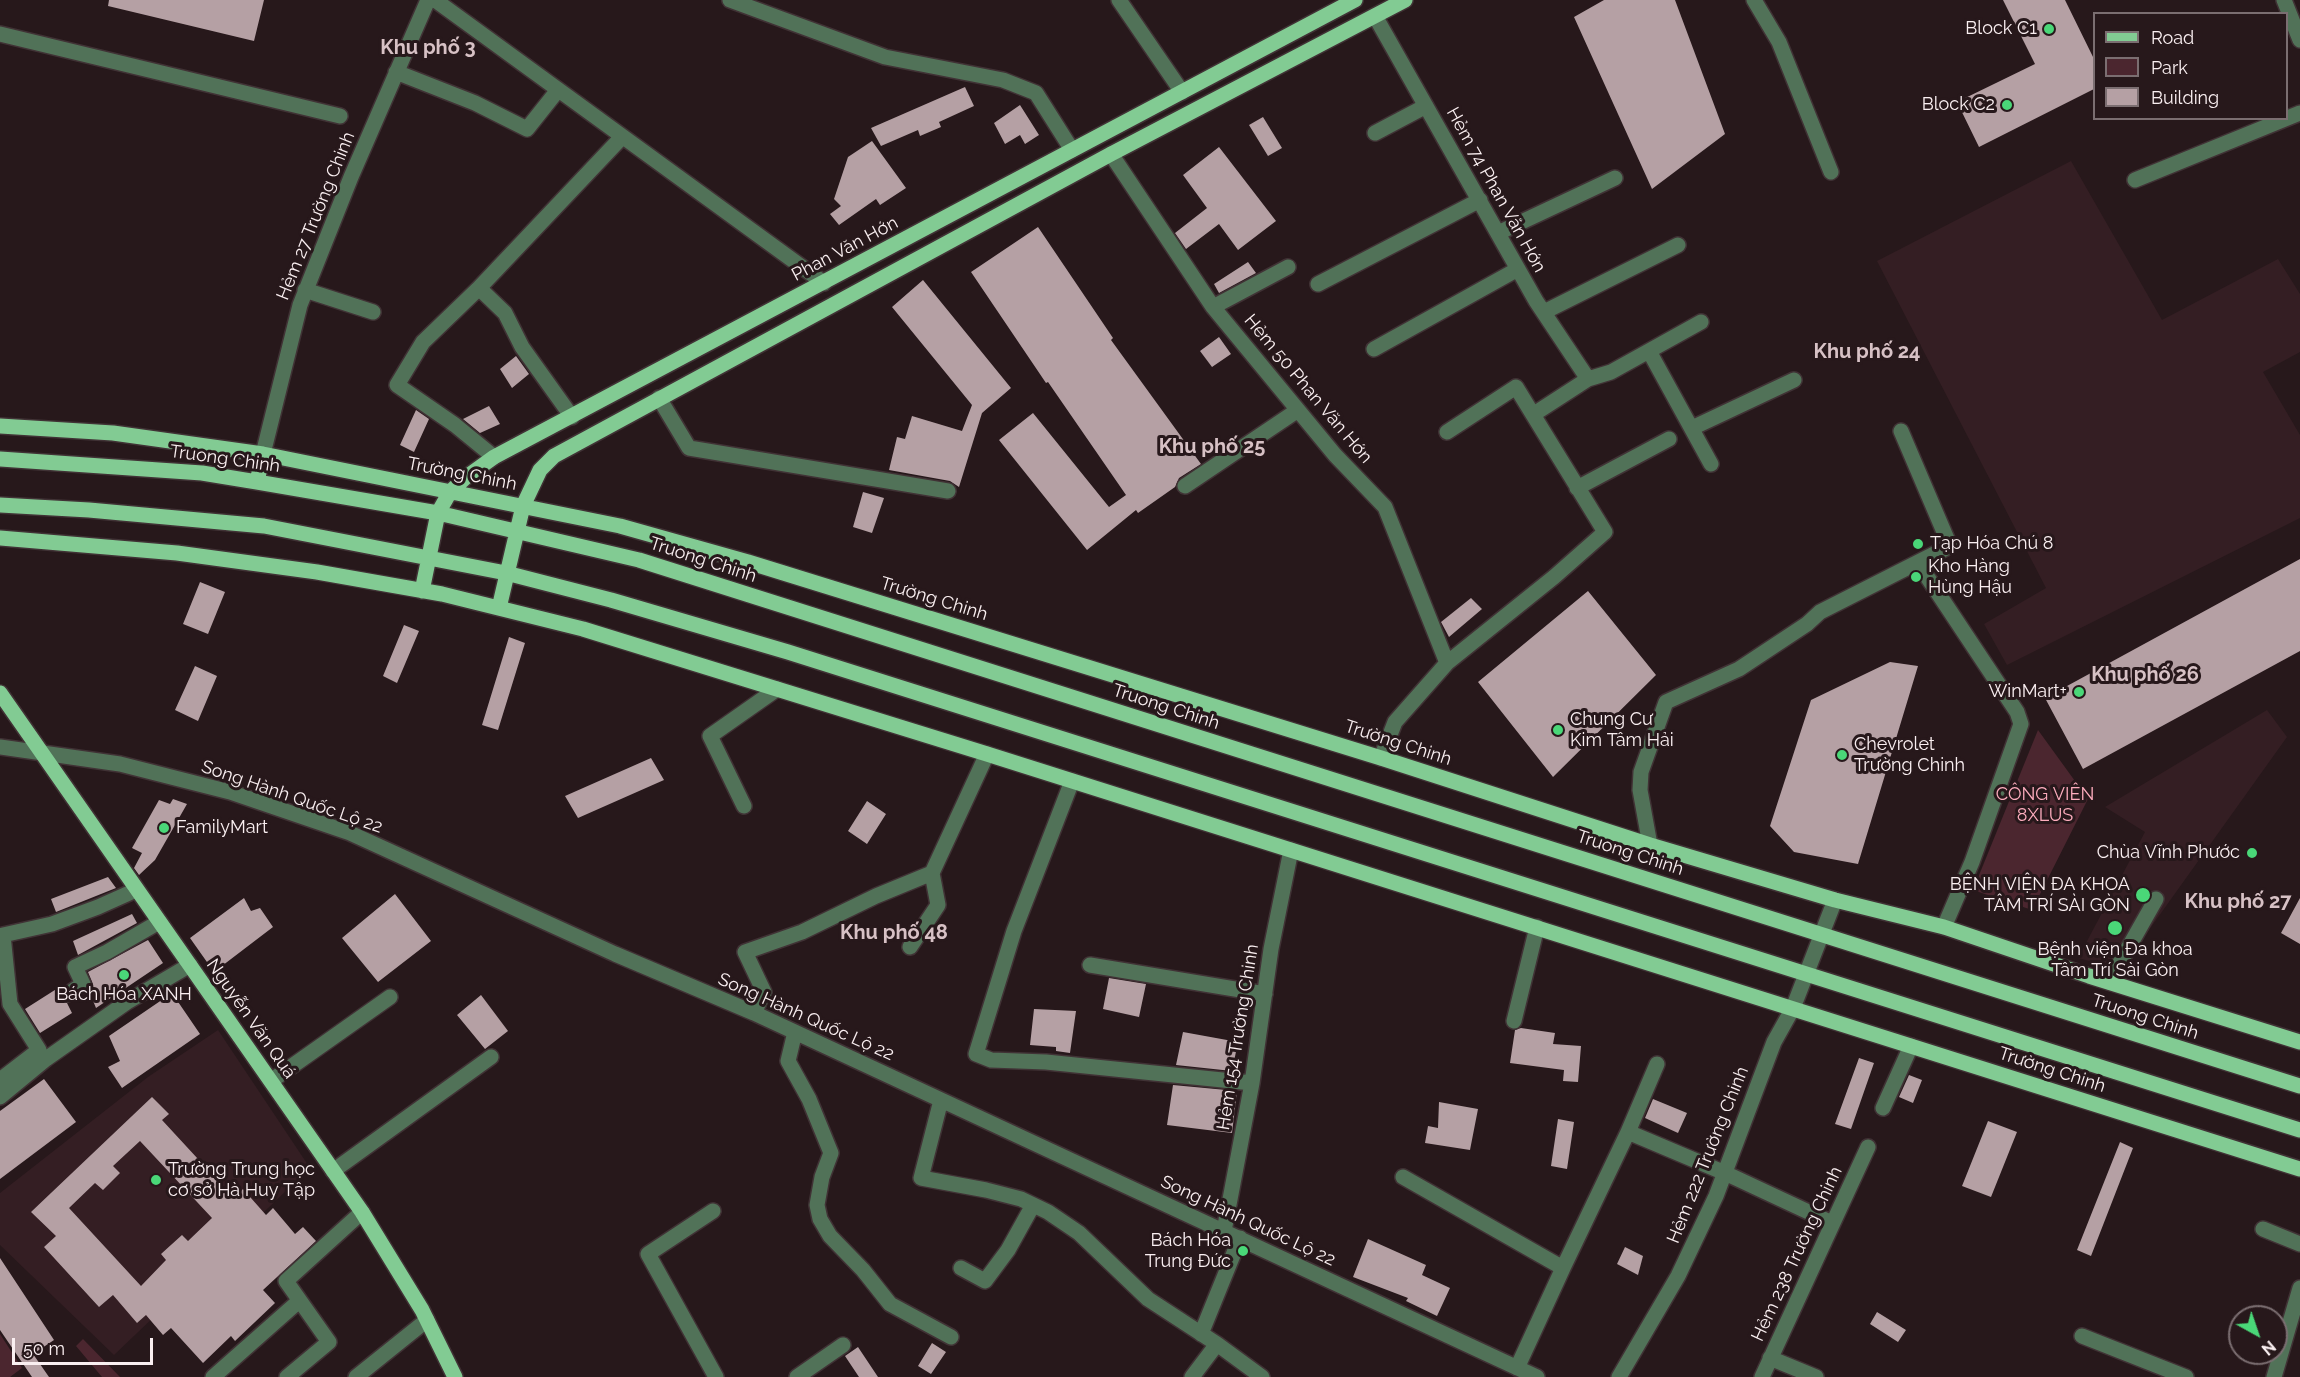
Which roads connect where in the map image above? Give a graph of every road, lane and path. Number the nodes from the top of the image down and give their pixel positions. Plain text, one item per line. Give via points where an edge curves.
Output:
1 (428, 0) edge
2 (435, 0) edge
3 (730, 0) edge
4 (1119, 0) edge
5 (1355, 0) edge
6 (1405, 0) edge
7 (1754, 0) edge
8 (2284, 0) edge
9 (1375, 16) junction
10 (0, 34) edge
11 (2300, 40) edge
12 (396, 72) junction
13 (558, 90) junction
14 (1182, 92) junction
15 (1426, 105) junction
16 (340, 116) dead end
17 (2283, 120) edge
18 (1375, 133) dead end
19 (622, 137) junction
20 (1072, 150) junction
21 (1111, 154) junction
22 (1831, 172) dead end
23 (1615, 178) dead end
24 (2135, 180) dead end
25 (1480, 200) junction
26 (970, 205) junction
27 (981, 224) junction
28 (1498, 233) junction
29 (1678, 245) dead end
30 (1288, 267) dead end
31 (1518, 269) junction
32 (824, 283) junction
33 (1318, 284) dead end
34 (479, 288) junction
35 (305, 291) junction
36 (1213, 307) junction
37 (373, 312) dead end
38 (1544, 312) junction
39 (1701, 322) dead end
40 (1374, 349) dead end
41 (1649, 351) junction
42 (1588, 379) junction
43 (1794, 380) dead end
44 (658, 398) junction
45 (1298, 411) junction
46 (1534, 414) junction
47 (572, 417) junction
48 (0, 426) edge
49 (1692, 428) junction
50 (1901, 431) dead end
51 (1447, 432) dead end
52 (1669, 439) dead end
53 (263, 454) junction
54 (494, 457) junction
55 (0, 459) edge
56 (1711, 464) dead end
57 (257, 482) junction
58 (1185, 486) dead end
59 (1577, 488) junction
60 (948, 490) dead end
61 (450, 492) junction
62 (0, 505) edge
63 (523, 506) junction
64 (438, 513) junction
65 (516, 530) junction
66 (0, 538) edge
67 (429, 556) junction
68 (1918, 563) junction
69 (506, 573) junction
70 (422, 591) junction
71 (500, 608) junction
72 (1447, 663) junction
73 (777, 689) junction
74 (0, 693) edge
75 (0, 747) edge
76 (39, 751) junction
77 (987, 754) junction
78 (1381, 758) junction
79 (1072, 781) junction
80 (744, 806) dead end
81 (1650, 845) junction
82 (1291, 850) junction
83 (932, 873) junction
84 (136, 890) junction
85 (2156, 899) dead end
86 (1835, 900) junction
87 (159, 922) junction
88 (1537, 927) junction
89 (1944, 927) junction
90 (1823, 935) junction
91 (910, 947) dead end
92 (190, 965) junction
93 (1090, 965) dead end
94 (1807, 975) junction
95 (2109, 982) junction
96 (68, 994) dead end
97 (1264, 994) junction
98 (390, 997) dead end
99 (1793, 1008) junction
100 (754, 1013) junction
101 (1514, 1022) dead end
102 (795, 1032) junction
103 (2300, 1042) edge
104 (1911, 1046) junction
105 (491, 1058) dead end
106 (1656, 1064) dead end
107 (0, 1080) edge
108 (271, 1081) junction
109 (1252, 1083) junction
110 (2300, 1086) edge
111 (0, 1097) edge
112 (941, 1100) junction
113 (1883, 1108) dead end
114 (2300, 1130) edge
115 (1628, 1132) junction
116 (1868, 1147) dead end
117 (2300, 1169) edge
118 (333, 1171) junction
119 (1725, 1173) junction
120 (1403, 1177) dead end
121 (1034, 1205) junction
122 (713, 1211) dead end
123 (362, 1212) junction
124 (1832, 1223) junction
125 (2263, 1229) dead end
126 (1224, 1231) junction
127 (1240, 1239) junction
128 (2300, 1244) edge
129 (961, 1268) dead end
130 (1563, 1268) junction
131 (2300, 1288) edge
132 (300, 1301) junction
133 (427, 1320) junction
134 (1202, 1334) junction
135 (2082, 1336) dead end
136 (951, 1337) dead end
137 (1217, 1344) junction
138 (843, 1345) dead end
139 (1770, 1358) junction
140 (1518, 1368) junction
141 (213, 1377) edge
142 (287, 1377) edge
143 (356, 1377) edge
144 (455, 1377) edge
145 (716, 1377) edge
146 (797, 1377) edge
147 (1192, 1377) edge
148 (1262, 1377) edge
149 (1537, 1377) edge
150 (1619, 1377) edge
151 (1762, 1377) edge
152 (1816, 1377) edge
153 (2186, 1377) edge
154 (2274, 1377) edge

1 - 12 street, Hẻm 27 Trường Chinh
2 - 13 street
3 - 20 street via 885,57 1003,80 1036,93
4 - 14 street
5 - 14 main road, Phan Văn Hớn
6 - 9 main road
7 - 22 street via 1779,42
8 - 11 street
9 - 15 street, Hẻm 74 Phan Văn Hớn
9 - 21 main road
10 - 16 street
12 - 13 street via 527,129
12 - 35 street, Hẻm 27 Trường Chinh
13 - 19 street
14 - 20 main road, Phan Văn Hớn
15 - 18 street
15 - 25 street, Hẻm 74 Phan Văn Hớn
17 - 24 street
19 - 32 street
19 - 34 street
20 - 26 main road, Phan Văn Hớn
21 - 27 main road
21 - 36 street, Hẻm 50 Phan Văn Hớn
23 - 28 street
25 - 28 street, Hẻm 74 Phan Văn Hớn
25 - 33 street
26 - 27 main road
26 - 32 main road, Phan Văn Hớn
27 - 44 main road
28 - 31 street, Hẻm 74 Phan Văn Hớn
29 - 38 street
30 - 36 street
31 - 38 street, Hẻm 74 Phan Văn Hớn
31 - 40 street
32 - 47 main road, Phan Văn Hớn
34 - 47 street via 505,313 522,347
34 - 54 street via 423,342 397,386
35 - 37 street
35 - 53 street, Hẻm 27 Trường Chinh
36 - 45 street, Hẻm 50 Phan Văn Hớn
38 - 42 street, Hẻm 74 Phan Văn Hớn
39 - 41 street
41 - 42 street via 1611,372
41 - 49 street
42 - 46 street
43 - 49 street
44 - 60 street via 689,448
44 - 63 main road via 554,456 540,470
45 - 58 street
45 - 72 street, Hẻm 50 Phan Văn Hớn via 1385,507
46 - 51 street via 1516,387
46 - 59 street
47 - 54 main road, Phan Văn Hớn
48 - 53 main road, Trường Chinh via 113,433
49 - 56 street
50 - 68 street via 1950,546
52 - 59 street
53 - 57 main road
53 - 61 main road, Trường Chinh
54 - 61 main road, Phan Văn Hớn
55 - 57 main road, Truong Chinh via 202,473
57 - 64 main road, Truong Chinh
59 - 72 street via 1605,532
61 - 63 main road, Trường Chinh
61 - 64 main road, Phan Văn Hớn
62 - 67 main road via 264,526
63 - 65 main road
63 - 78 main road, Trường Chinh via 620,526 737,559
64 - 65 main road, Truong Chinh
64 - 67 main road, Phan Văn Hớn
65 - 69 main road
65 - 90 main road, Truong Chinh via 639,561
66 - 70 main road, Trường Chinh via 177,553
67 - 69 main road
67 - 70 main road, Phan Văn Hớn
68 - 81 street via 1820,612 1739,669 1666,702 1641,772 1640,790
68 - 89 street via 2017,712 2021,724 1972,862
69 - 71 main road
69 - 94 main road via 788,652
70 - 71 main road, Trường Chinh
71 - 73 main road, Trường Chinh via 583,629
72 - 78 street via 1395,722
73 - 77 main road, Trường Chinh
73 - 80 street via 710,736
74 - 76 main road, Nguyễn Văn Quá
75 - 76 street
76 - 84 main road, Nguyễn Văn Quá
76 - 100 street, Song Hành Quốc Lộ 22 via 120,764 230,792 350,833
77 - 79 main road, Trường Chinh
77 - 83 street
78 - 81 main road, Trường Chinh
79 - 82 main road, Trường Chinh
79 - 109 street via 1014,931 976,1054 991,1060
81 - 86 main road, Trường Chinh
82 - 88 main road, Trường Chinh
82 - 97 street, Hẻm 154 Trường Chinh
83 - 91 street via 938,905
83 - 100 street via 802,932 745,952 764,992
84 - 87 main road, Nguyễn Văn Quá
84 - 107 street via 52,924 3,935 10,1005 39,1050
85 - 95 street
86 - 89 main road, Trường Chinh
86 - 90 street
87 - 92 main road, Nguyễn Văn Quá
87 - 96 street via 75,967 83,984
88 - 99 main road, Trường Chinh
88 - 101 street
89 - 95 main road, Trường Chinh
90 - 94 street
90 - 110 main road, Truong Chinh
92 - 108 main road, Nguyễn Văn Quá
92 - 111 street via 127,1002
93 - 97 street
94 - 99 street
94 - 114 main road
95 - 103 main road, Trường Chinh
97 - 109 street, Hẻm 154 Trường Chinh
98 - 108 street
99 - 104 main road, Trường Chinh
99 - 119 street, Hẻm 222 Trường Chinh via 1774,1042
100 - 102 street, Song Hành Quốc Lộ 22
102 - 112 street, Song Hành Quốc Lộ 22
102 - 136 street via 788,1062 809,1099 831,1153 817,1204 820,1219 830,1236 890,1304
104 - 113 street
104 - 117 main road, Trường Chinh
105 - 118 street
106 - 115 street
108 - 118 main road, Nguyễn Văn Quá
109 - 126 street, Hẻm 154 Trường Chinh
112 - 121 street via 921,1178 986,1190
112 - 126 street, Song Hành Quốc Lộ 22
115 - 119 street
115 - 130 street
116 - 124 street, Hẻm 238 Trường Chinh
118 - 123 main road, Nguyễn Văn Quá
119 - 124 street
119 - 150 street, Hẻm 222 Trường Chinh via 1678,1276
120 - 130 street
121 - 129 street via 985,1281
121 - 134 street via 1079,1233 1148,1299
122 - 145 street via 648,1254
123 - 132 street via 286,1281
123 - 133 main road, Nguyễn Văn Quá
124 - 139 street, Hẻm 238 Trường Chinh
125 - 128 street
126 - 127 street, Song Hành Quốc Lộ 22
127 - 134 street
127 - 140 street, Song Hành Quốc Lộ 22
130 - 140 street
131 - 154 street
132 - 141 street
132 - 142 street via 329,1342
133 - 143 street
133 - 144 main road, Nguyễn Văn Quá
134 - 137 street
135 - 153 street
137 - 147 street
137 - 148 street
138 - 146 street
139 - 151 street, Hẻm 238 Trường Chinh
139 - 152 street
140 - 149 street, Song Hành Quốc Lộ 22

